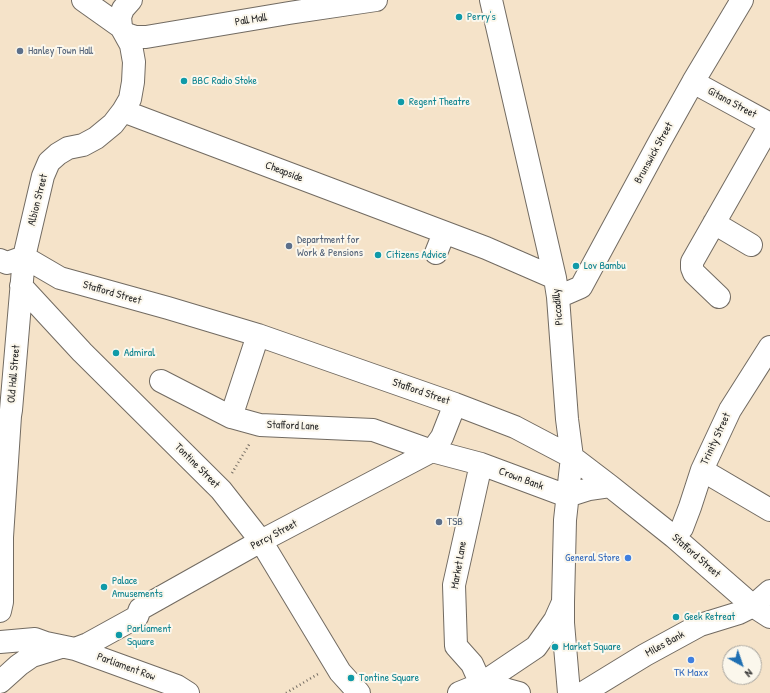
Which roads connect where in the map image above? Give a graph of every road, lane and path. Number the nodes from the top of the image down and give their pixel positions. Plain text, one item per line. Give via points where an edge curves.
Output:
1 (82, 0) edge
2 (131, 0) edge
3 (376, 0) edge
4 (491, 0) edge
5 (742, 0) edge
6 (123, 30) junction
7 (693, 82) junction
8 (123, 111) junction
9 (770, 124) edge
10 (714, 224) junction
11 (444, 233) junction
12 (751, 245) dead end
13 (436, 253) dead end
14 (24, 257) junction
15 (0, 260) edge
16 (21, 286) junction
17 (557, 287) junction
18 (719, 297) dead end
19 (258, 335) junction
20 (770, 347) edge
21 (161, 381) dead end
22 (455, 404) junction
23 (231, 417) junction
24 (260, 425) junction
25 (432, 451) junction
26 (572, 457) junction
27 (481, 464) junction
28 (702, 470) junction
29 (610, 486) junction
30 (222, 490) junction
31 (567, 496) junction
32 (770, 510) edge
33 (674, 537) junction
34 (261, 541) junction
35 (770, 591) edge
36 (0, 611) edge
37 (559, 611) junction
38 (761, 612) edge
39 (0, 642) edge
40 (68, 648) junction
41 (338, 668) junction
42 (0, 682) edge
43 (481, 684) junction
44 (188, 693) edge
45 (286, 693) edge
46 (359, 693) edge
47 (460, 693) edge
48 (519, 693) edge
49 (569, 693) edge
50 (583, 693) edge

1 - 6 street
2 - 6 street, Albion Street via 120,17
3 - 6 street, Pall Mall via 146,37 135,37
4 - 17 street, Piccadilly
5 - 7 street, Brunswick Street
6 - 8 street, Albion Street via 131,45 134,62 130,99
7 - 9 street, Gitana Street
7 - 17 street, Brunswick Street via 581,287
8 - 11 street, Cheapside
8 - 14 street, Albion Street via 113,124 96,138 83,145 68,148 49,162 43,176
9 - 10 street
10 - 12 street
10 - 18 street via 692,262 692,268 694,274
11 - 13 street
11 - 17 street, Cheapside via 486,248
14 - 15 street via 8,264
14 - 16 street, Old Hall Street
14 - 19 street, Stafford Street via 60,278
16 - 30 street, Tontine Street via 82,352
16 - 36 street, Old Hall Street via 2,537
17 - 26 street, Piccadilly
19 - 22 street, Stafford Street
19 - 23 street
20 - 28 street, Trinity Street via 730,410
21 - 23 street, Stafford Lane
22 - 25 street, Percy Street via 442,437
22 - 26 street, Stafford Street via 514,427
23 - 24 street, Stafford Lane
24 - 25 street, Stafford Lane via 373,430
24 - 30 path
25 - 27 street, Crown Bank
25 - 34 street, Percy Street
26 - 29 street, Stafford Street
26 - 31 street, Piccadilly
27 - 31 street, Crown Bank
27 - 43 street, Market Lane via 454,585 456,646 472,664
28 - 32 street
28 - 33 street, Trinity Street via 682,528
29 - 31 street
29 - 33 street, Stafford Street
30 - 34 street, Tontine Street
31 - 37 street, Piccadilly
33 - 38 street, Stafford Street
34 - 40 street, Percy Street via 140,609 137,617 88,644
34 - 41 street, Tontine Street
35 - 38 street, Miles Bank
37 - 43 street via 536,647
37 - 49 street, Piccadilly via 563,623
38 - 50 street, Miles Bank via 739,613 700,626 645,655
39 - 40 street, Parliament Row via 35,639
40 - 42 street via 32,656
40 - 44 street, Parliament Row via 177,686
41 - 45 path
41 - 46 street, Tontine Street
43 - 47 street
43 - 48 street

